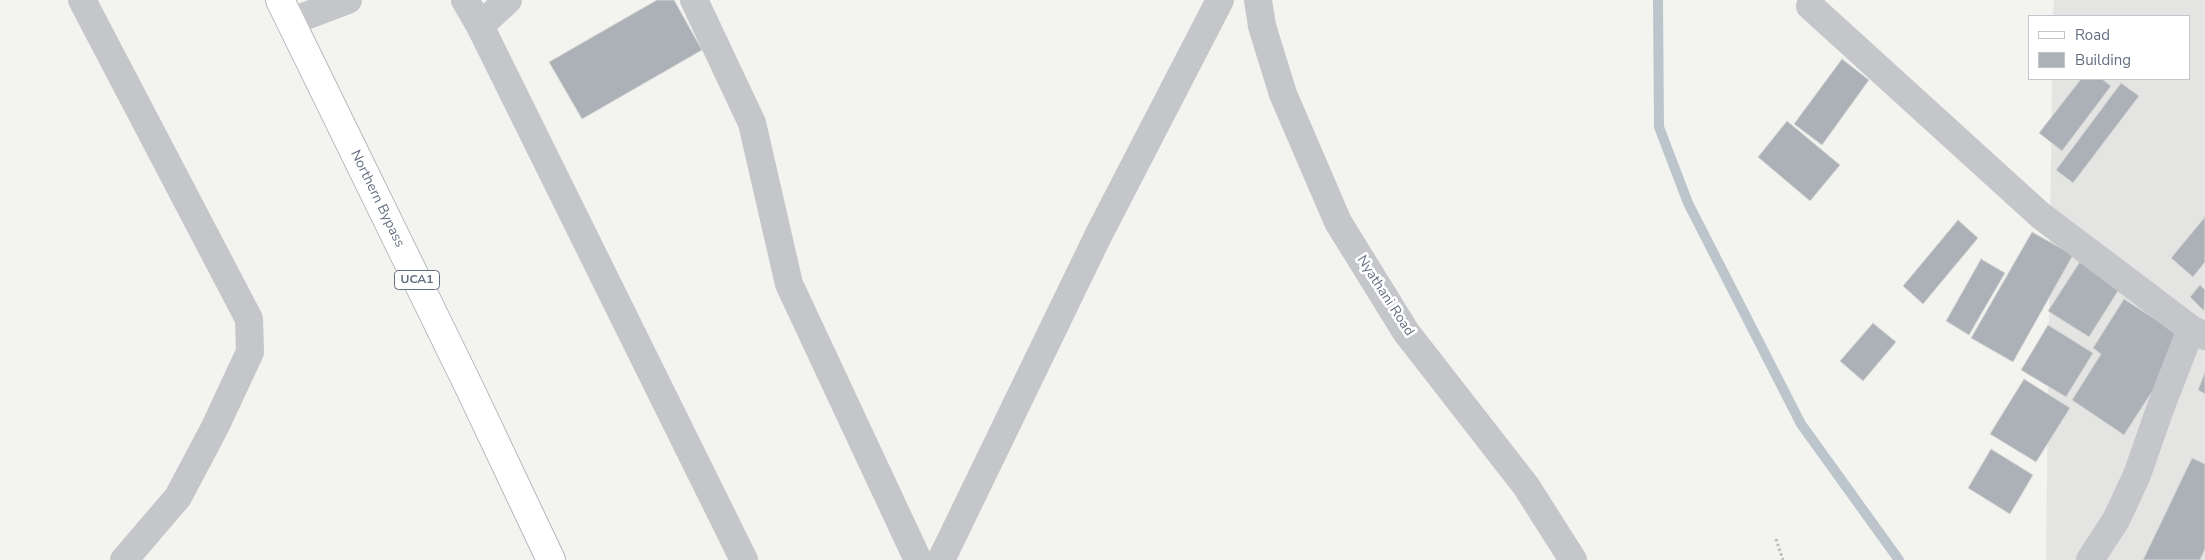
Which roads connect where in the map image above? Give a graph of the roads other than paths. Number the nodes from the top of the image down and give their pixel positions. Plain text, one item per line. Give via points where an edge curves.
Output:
1 (82, 0) edge
2 (348, 0) edge
3 (465, 0) edge
4 (508, 0) edge
5 (694, 0) edge
6 (1220, 0) edge
7 (1258, 0) edge
8 (1810, 6) dead end
9 (285, 11) edge
10 (480, 26) junction
11 (2198, 333) edge
12 (124, 560) edge
13 (552, 560) edge
14 (744, 560) edge
15 (918, 560) edge
16 (941, 560) edge
17 (1573, 560) edge
18 (2090, 560) edge

1 - 12 street via 249,319 250,352 214,428 178,497
2 - 9 street
3 - 10 street
4 - 10 street
5 - 15 street via 752,123 788,284
6 - 16 street via 1099,234
7 - 17 street, Nyathani Road via 1262,26 1283,94 1338,222 1406,332 1526,486
8 - 11 street via 2040,214
9 - 13 main road, Northern Bypass / UCA1
10 - 14 street
11 - 18 street via 2160,409 2137,475 2116,520

